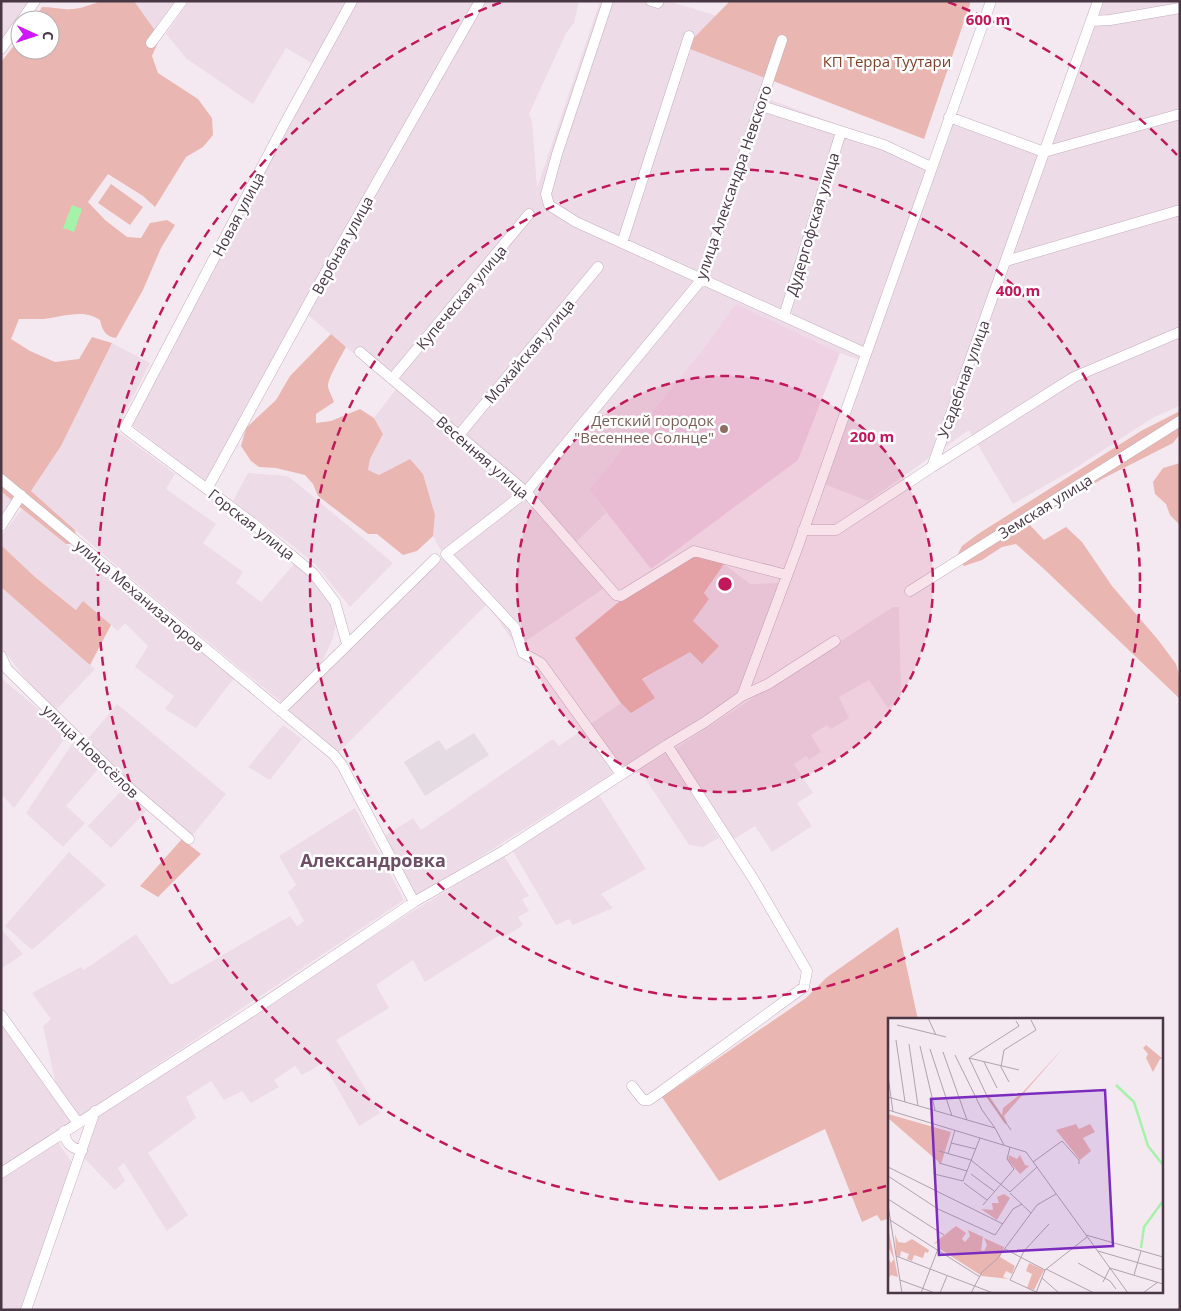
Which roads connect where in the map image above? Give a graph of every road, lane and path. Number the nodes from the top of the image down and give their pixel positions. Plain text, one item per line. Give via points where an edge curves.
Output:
1 (182, 1) edge
2 (352, 1) edge
3 (480, 1) edge
4 (608, 1) edge
5 (990, 1) edge
6 (1098, 1) edge
7 (1180, 8) edge
8 (1091, 21) junction
9 (10, 36) edge
10 (689, 36) dead end
11 (782, 40) dead end
12 (151, 44) dead end
13 (1, 48) edge
14 (759, 104) junction
15 (1180, 114) edge
16 (949, 117) junction
17 (841, 132) junction
18 (1044, 152) junction
19 (931, 167) junction
20 (1180, 210) edge
21 (529, 214) dead end
22 (622, 243) junction
23 (1006, 260) junction
24 (598, 267) dead end
25 (702, 279) junction
26 (784, 316) junction
27 (1180, 332) edge
28 (360, 352) dead end
29 (865, 353) junction
30 (392, 379) junction
31 (1180, 421) edge
32 (125, 428) joint
33 (459, 435) junction
34 (932, 467) junction
35 (1, 479) edge
36 (207, 489) junction
37 (526, 492) junction
38 (21, 495) junction
39 (1, 526) edge
40 (803, 530) junction
41 (435, 559) dead end
42 (787, 575) junction
43 (910, 592) dead end
44 (835, 641) dead end
45 (348, 644) junction
46 (1, 656) edge
47 (742, 696) junction
48 (280, 711) junction
49 (666, 745) junction
50 (621, 774) junction
51 (189, 839) dead end
52 (414, 902) junction
53 (1, 1014) edge
54 (632, 1086) dead end
55 (95, 1111) junction
56 (78, 1123) junction
57 (64, 1131) junction
58 (82, 1151) junction
59 (1, 1173) edge
60 (26, 1310) edge

1 - 12 street
2 - 32 street, Новая улица
3 - 36 street, Вербная улица
4 - 22 street via 546,194 549,205 576,222
5 - 16 street
6 - 8 street, Усадебная улица
7 - 8 street
8 - 18 street, Усадебная улица
9 - 13 street
10 - 22 street
11 - 14 street, улица Александра Невского
14 - 17 street
14 - 25 street, улица Александра Невского
15 - 18 street
16 - 18 street
16 - 19 street
17 - 19 street via 884,145
17 - 26 street, Дудергофская улица
18 - 23 street, Усадебная улица
19 - 29 street
20 - 23 street
21 - 30 street, Купеческая улица
22 - 25 street
23 - 34 street, Усадебная улица
24 - 33 street, Можайская улица
25 - 26 street
25 - 37 street, улица Александра Невского
26 - 29 street
27 - 34 street via 1074,377
28 - 30 street, Весенняя улица
29 - 40 street
30 - 33 street, Весенняя улица
31 - 43 street, Земская улица
32 - 36 street, Горская улица
33 - 37 street, Весенняя улица
34 - 40 street via 836,530
35 - 38 street, улица Механизаторов
36 - 45 street, Горская улица via 314,572 336,602
37 - 42 street, Весенняя улица via 616,595 621,596 694,551
37 - 50 street, улица Александра Невского via 446,554 515,628 524,653 541,663
38 - 39 street
38 - 48 street, улица Механизаторов
40 - 42 street
41 - 45 street
42 - 47 street
44 - 47 street via 768,684
45 - 48 street
46 - 51 street, улица Новосёлов via 7,669 126,786
47 - 49 street
48 - 52 street, улица Механизаторов via 342,765
49 - 50 street
49 - 54 street via 754,880 807,972 804,987 649,1100 643,1100
50 - 52 street via 505,850
52 - 55 street via 254,1010
53 - 56 street
55 - 56 street
55 - 58 street
56 - 57 street
57 - 58 street via 69,1146
57 - 59 street
58 - 60 street

